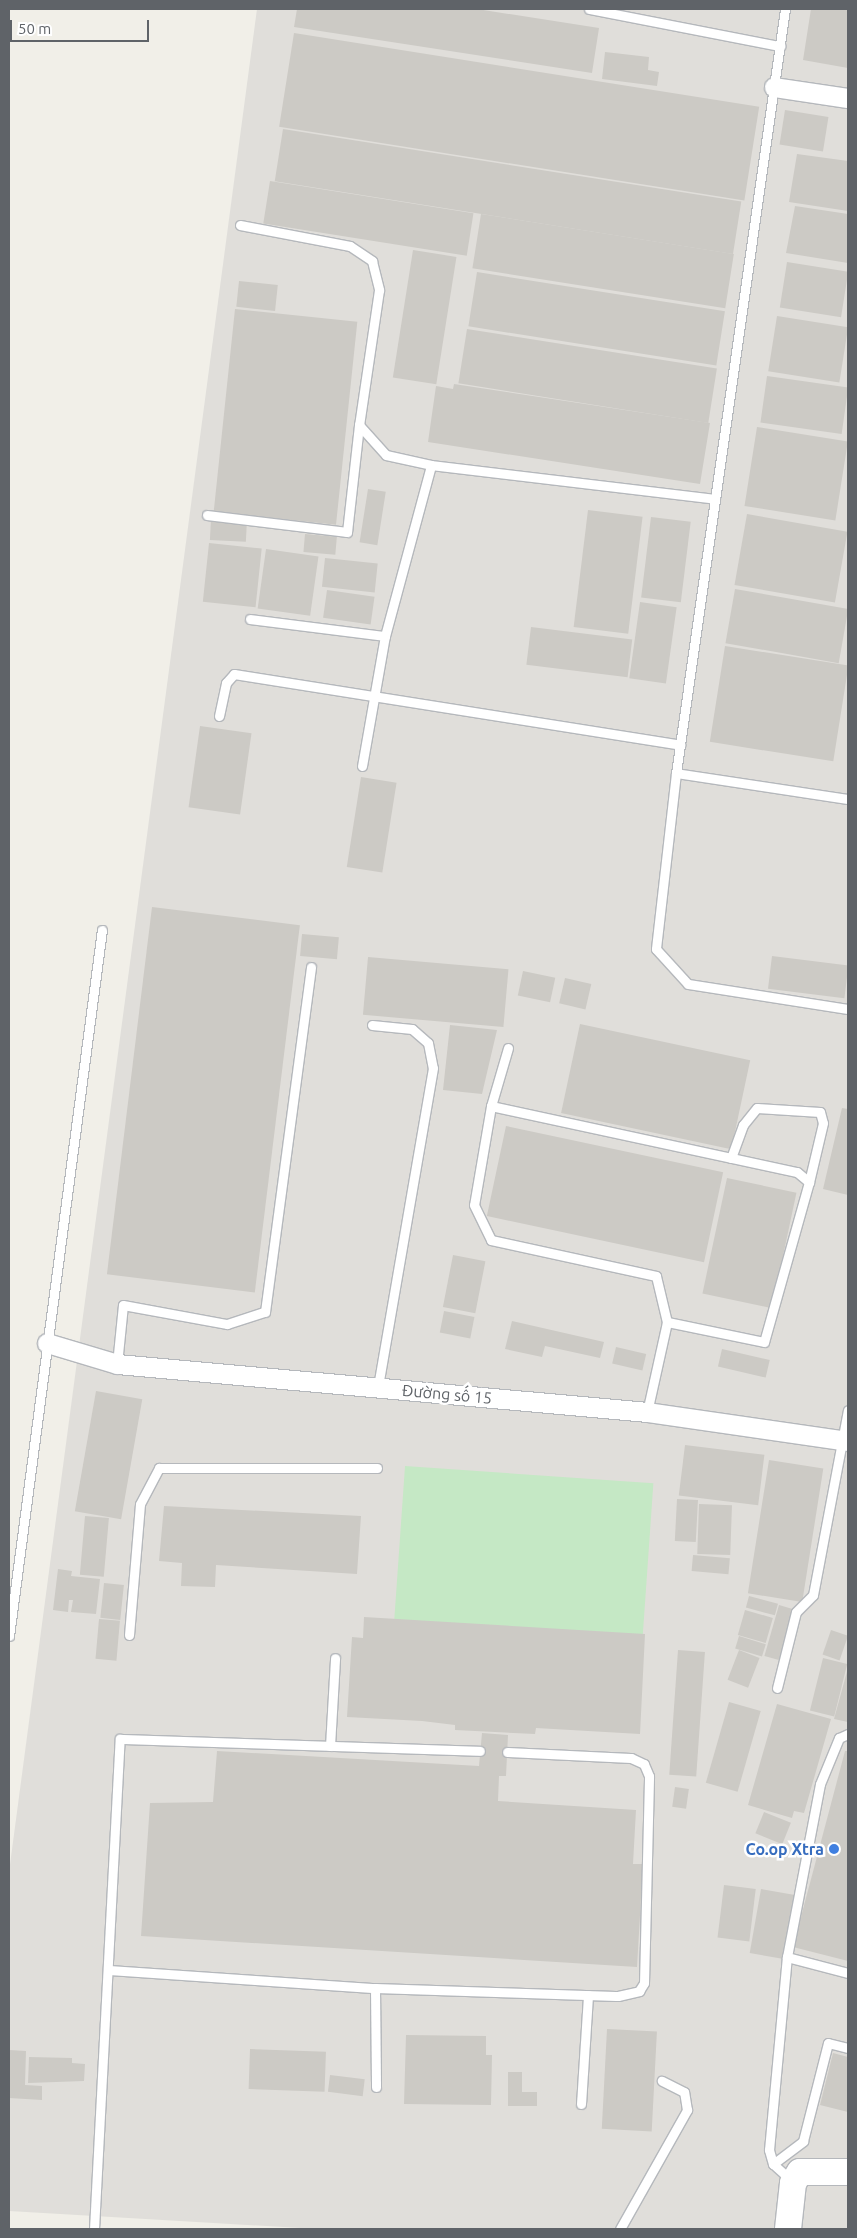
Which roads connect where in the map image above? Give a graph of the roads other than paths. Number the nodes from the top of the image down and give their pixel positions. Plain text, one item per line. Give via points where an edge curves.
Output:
1 (589, 9) edge
2 (786, 9) edge
3 (780, 46) junction
4 (774, 87) junction
5 (848, 98) edge
6 (240, 225) dead end
7 (359, 425) junction
8 (430, 465) junction
9 (714, 499) junction
10 (207, 515) dead end
11 (250, 619) dead end
12 (385, 636) junction
13 (374, 699) junction
14 (219, 716) dead end
15 (680, 744) junction
16 (362, 766) dead end
17 (676, 773) junction
18 (848, 799) edge
19 (102, 930) dead end
20 (311, 967) dead end
21 (848, 1009) edge
22 (372, 1025) dead end
23 (508, 1048) dead end
24 (492, 1106) junction
25 (731, 1158) junction
26 (809, 1182) junction
27 (667, 1322) junction
28 (47, 1343) junction
29 (117, 1364) junction
30 (378, 1388) junction
31 (848, 1410) edge
32 (647, 1412) junction
33 (844, 1439) edge
34 (377, 1468) dead end
35 (9, 1636) edge
36 (129, 1636) dead end
37 (336, 1658) dead end
38 (777, 1688) dead end
39 (848, 1734) edge
40 (330, 1746) junction
41 (480, 1751) dead end
42 (507, 1752) dead end
43 (787, 1957) junction
44 (109, 1970) junction
45 (848, 1973) edge
46 (375, 1988) junction
47 (588, 1995) junction
48 (848, 2048) edge
49 (662, 2081) dead end
50 (376, 2087) dead end
51 (582, 2104) dead end
52 (773, 2164) junction
53 (848, 2172) edge
54 (793, 2183) junction
55 (94, 2229) edge
56 (620, 2229) edge
57 (788, 2229) edge

1 - 3 lane
2 - 3 lane
3 - 4 lane
4 - 5 street
4 - 9 lane
6 - 7 lane via 350,246 372,261 379,290
7 - 8 lane via 386,455
7 - 10 lane via 347,532
8 - 9 lane
8 - 12 lane
9 - 15 lane
11 - 12 lane
12 - 13 lane
13 - 14 lane via 234,674 226,684
13 - 15 lane
13 - 16 lane
15 - 17 lane
17 - 18 lane
17 - 21 lane via 656,950 688,984
19 - 28 lane
20 - 29 lane via 265,1312 228,1324 123,1305
22 - 30 lane via 412,1029 428,1042 433,1068
23 - 24 lane
24 - 25 lane
24 - 27 lane via 474,1205 491,1240 656,1276
25 - 26 lane via 797,1172
25 - 26 lane via 743,1125 757,1108 820,1112 823,1123
26 - 27 lane via 764,1342
27 - 32 lane
28 - 29 street, Đường số 15
28 - 35 lane
29 - 30 street, Đường số 15
30 - 32 street, Đường số 15
31 - 33 lane
32 - 33 street, Đường số 15
33 - 38 lane via 813,1595 796,1612
34 - 36 lane via 159,1468 140,1504
37 - 40 lane
39 - 43 lane via 839,1738 820,1784
40 - 41 lane
40 - 44 lane via 120,1740
42 - 47 lane via 631,1758 644,1764 649,1776 644,1983 631,1994
43 - 45 lane
43 - 52 lane via 769,2150
44 - 46 lane
44 - 55 lane
46 - 47 lane
46 - 50 lane
47 - 51 lane
48 - 52 lane via 828,2043 803,2141
49 - 56 lane via 684,2092 687,2110
52 - 54 lane
53 - 54 street via 800,2172
54 - 57 street

